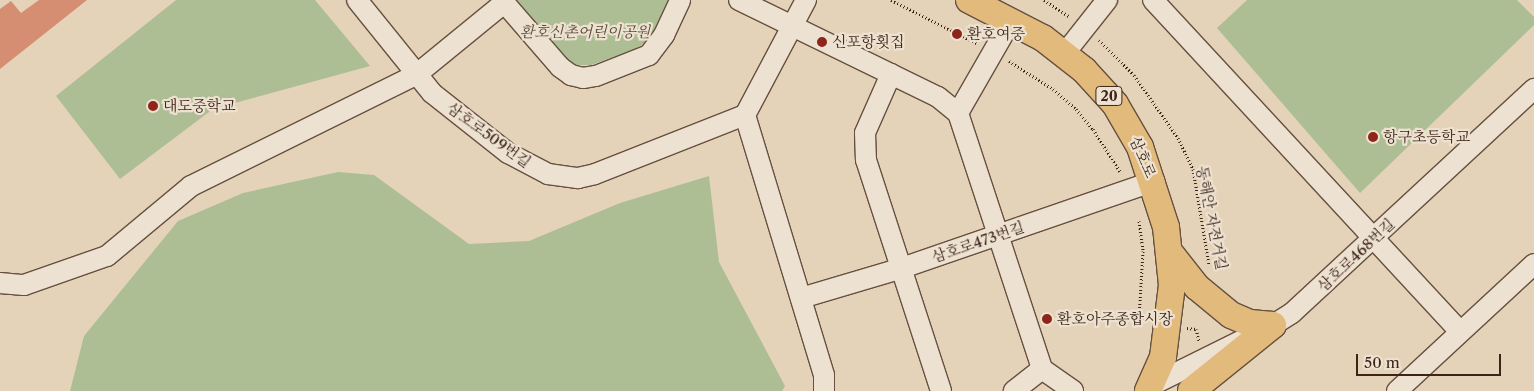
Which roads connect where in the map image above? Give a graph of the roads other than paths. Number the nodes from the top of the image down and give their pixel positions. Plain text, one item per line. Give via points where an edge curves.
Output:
1 (356, 0) edge
2 (680, 0) edge
3 (739, 0) edge
4 (806, 0) edge
5 (969, 0) edge
6 (1107, 0) edge
7 (1153, 0) edge
8 (503, 2) edge
9 (1011, 21) junction
10 (793, 25) junction
11 (1065, 53) junction
12 (891, 74) junction
13 (416, 75) junction
14 (1534, 88) edge
15 (958, 113) junction
16 (745, 115) junction
17 (1154, 181) junction
18 (1000, 235) junction
19 (1374, 238) junction
20 (1170, 254) junction
21 (1534, 264) edge
22 (902, 268) junction
23 (0, 283) edge
24 (801, 298) junction
25 (1273, 325) junction
26 (1460, 332) junction
27 (1042, 369) junction
28 (1150, 388) edge
29 (824, 391) edge
30 (941, 391) edge
31 (1014, 391) edge
32 (1073, 391) edge
33 (1191, 391) edge
34 (1397, 391) edge

1 - 13 street, 삼호로509번길
2 - 8 street via 649,55 583,78 570,75 560,67
3 - 10 street
4 - 10 street
5 - 9 main road, 삼호로 / 20
6 - 11 street
7 - 19 street
8 - 13 street
9 - 11 main road, 삼호로 / 20
9 - 15 street
10 - 12 street
10 - 16 street
11 - 17 main road, 삼호로 / 20 via 1115,104 1140,146
12 - 15 street via 938,97
12 - 22 street via 868,125 864,145
13 - 16 street, 삼호로509번길 via 451,110 508,153 532,168 563,178 595,174
13 - 23 street via 191,186 107,256 24,285
14 - 19 street, 삼호로468번길
15 - 18 street
16 - 24 street
17 - 18 street, 삼호로473번길
17 - 20 main road, 삼호로 / 20
18 - 22 street, 삼호로473번길
18 - 27 street
19 - 25 street, 삼호로468번길 via 1310,298
19 - 26 street
20 - 25 main road via 1197,287 1231,316 1250,323
20 - 28 main road, 삼호로 / 20 via 1168,333
21 - 26 street
22 - 24 street, 삼호로473번길
22 - 30 street
24 - 29 street via 824,375
25 - 28 street, 삼호로468번길
25 - 33 main road
26 - 34 street
27 - 31 street
27 - 32 street

